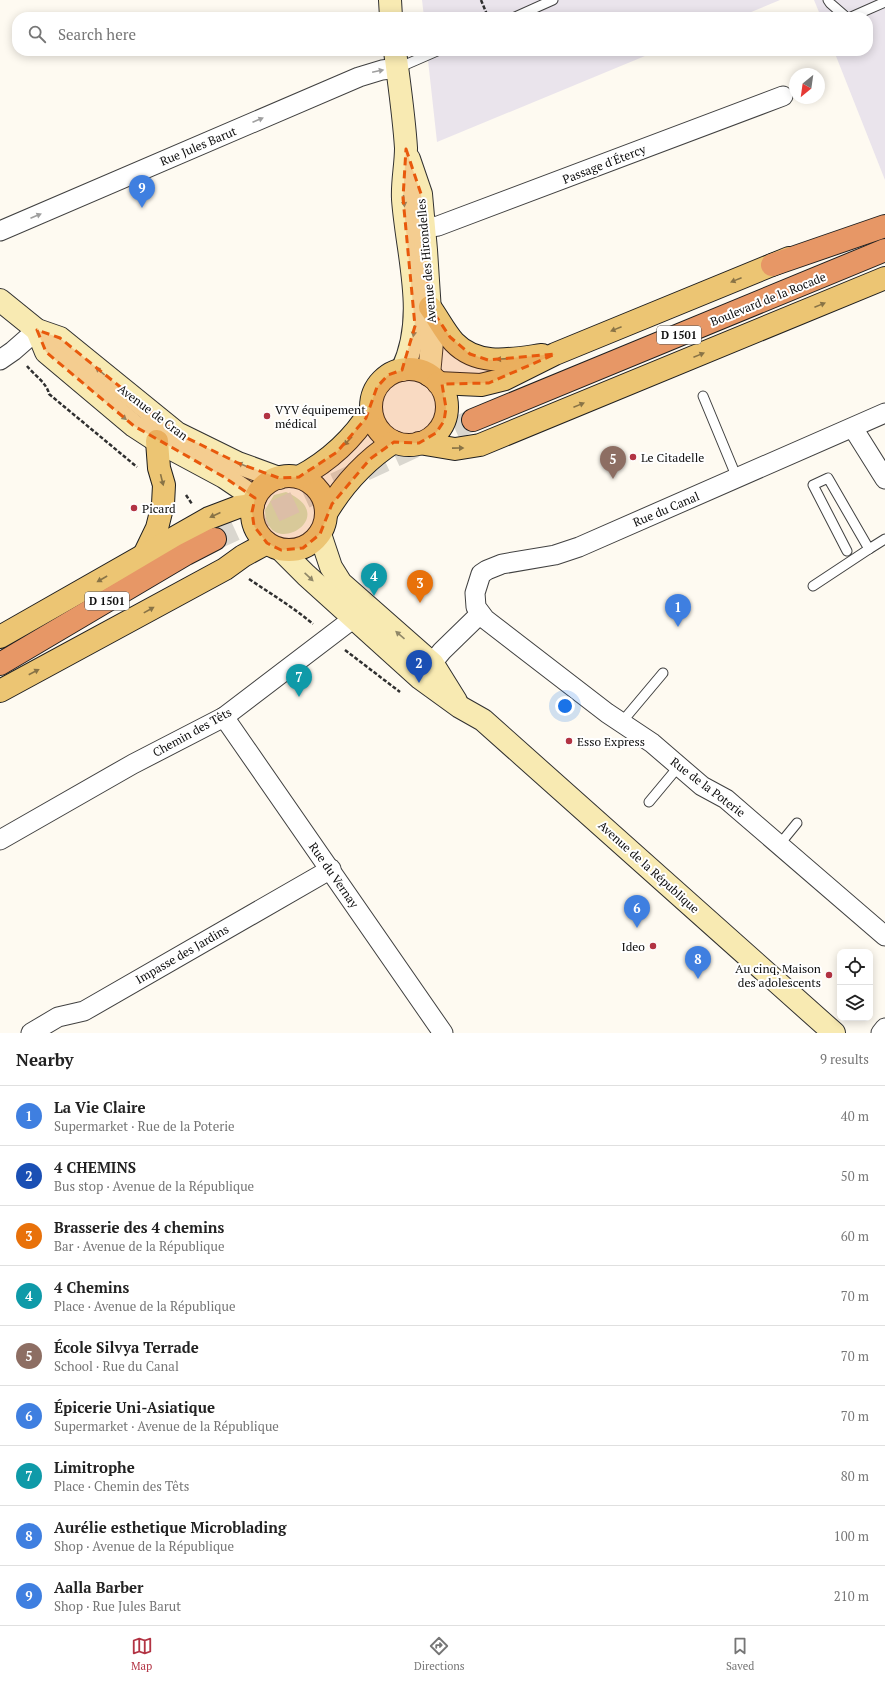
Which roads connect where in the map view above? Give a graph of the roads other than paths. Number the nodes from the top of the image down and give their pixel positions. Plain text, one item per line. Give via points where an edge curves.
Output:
1 (390, 0) edge
2 (553, 0) edge
3 (828, 0) edge
4 (885, 2) edge
5 (391, 12) edge
6 (526, 12) edge
7 (840, 12) edge
8 (863, 12) edge
9 (414, 56) edge
10 (396, 60) edge
11 (783, 96) dead end
12 (406, 148) junction
13 (885, 216) edge
14 (885, 226) edge
15 (424, 228) junction
16 (0, 231) edge
17 (885, 250) edge
18 (772, 265) junction
19 (885, 278) edge
20 (0, 300) edge
21 (430, 307) junction
22 (37, 330) junction
23 (555, 354) junction
24 (7, 356) edge
25 (402, 370) junction
26 (433, 379) junction
27 (703, 396) dead end
28 (371, 410) junction
29 (885, 413) edge
30 (474, 420) tunnel mouth
31 (853, 428) junction
32 (157, 442) junction
33 (394, 442) junction
34 (419, 443) junction
35 (289, 478) junction
36 (737, 478) junction
37 (885, 479) edge
38 (254, 502) junction
39 (327, 512) junction
40 (320, 534) junction
41 (885, 539) edge
42 (215, 540) tunnel mouth
43 (274, 547) junction
44 (869, 549) junction
45 (848, 551) dead end
46 (144, 555) junction
47 (813, 586) dead end
48 (356, 596) junction
49 (480, 614) junction
50 (354, 618) junction
51 (0, 637) edge
52 (0, 664) edge
53 (426, 671) junction
54 (663, 673) dead end
55 (0, 691) edge
56 (224, 717) junction
57 (621, 723) junction
58 (679, 766) junction
59 (649, 802) dead end
60 (797, 823) dead end
61 (0, 840) edge
62 (779, 845) junction
63 (331, 869) junction
64 (885, 936) edge
65 (885, 1028) edge
66 (436, 1031) edge
67 (32, 1033) edge
68 (834, 1033) edge
69 (881, 1033) edge

1 - 5 main road
2 - 6 lane
3 - 7 lane
4 - 8 lane
9 - 10 lane
10 - 12 main road, Avenue des Hirondelles
16 -> 10 street, Rue Jules Barut via 359,77 382,70
11 - 15 street, Passage d'Étercy via 438,226
12 - 15 main road, Avenue des Hirondelles via 421,194
12 -> 25 main road, Avenue des Hirondelles via 403,198 415,318 411,344
13 - 18 main road
14 - 18 highway
15 - 21 main road, Avenue des Hirondelles
17 - 30 highway, Boulevard de la Rocade / D 1501
18 -> 23 main road
34 -> 19 main road via 455,449 487,443
20 - 22 main road, Avenue de Cran
23 -> 21 main road via 502,360 480,358 454,342
21 - 26 main road, Avenue des Hirondelles
22 - 24 street
22 -> 32 main road, Avenue de Cran via 46,352 134,426
35 -> 22 main road, Avenue de Cran via 238,463 177,433 60,338
23 - 26 main road via 489,384 467,385
25 - 26 main road via 416,370
25 - 28 main road via 388,375 376,387
26 - 34 main road via 446,401 444,421 431,437
27 - 36 lane
28 - 33 main road via 378,428
28 -> 35 main road via 356,433 340,449 323,463
29 - 31 street, Rue du Canal
31 - 36 street, Rue du Canal
31 - 37 street
32 - 38 main road, Avenue de Cran via 224,476
32 -> 46 main road via 159,468 164,484 163,504 157,528
33 - 34 main road via 406,445
33 - 39 main road via 356,473
35 - 38 main road via 267,483 258,492
35 - 39 main road via 313,485 318,490
36 - 49 street, Rue du Canal via 567,551 494,566 481,574 476,588 475,600
38 - 43 main road via 252,519 257,533
38 -> 46 main road via 219,513
39 - 40 main road
40 - 43 main road via 316,540 296,550
40 - 48 main road via 332,570 341,583
41 - 44 lane
42 - 52 highway, D 1501 via 186,554
43 -> 50 main road
55 -> 43 main road via 225,569 243,556
44 - 45 lane via 828,478 813,485
44 - 47 lane
46 -> 51 main road
48 - 50 street
53 -> 48 main road, Avenue de la République
49 - 53 street via 442,651
49 - 57 street, Rue de la Poterie
50 - 53 main road, Avenue de la République
50 - 56 street, Chemin des Têts
53 - 68 main road, Avenue de la République via 440,674 460,707 483,720
54 - 57 lane
56 - 61 street, Chemin des Têts via 133,764
56 - 63 street, Rue du Vernay
57 - 58 street, Rue de la Poterie via 645,738
58 - 59 lane
58 - 62 street, Rue de la Poterie via 702,786 726,799
60 - 62 lane
62 - 64 street, Rue de la Poterie
63 - 66 street, Rue du Vernay
63 - 67 street, Impasse des Jardins via 84,1011 58,1017
65 - 69 street

